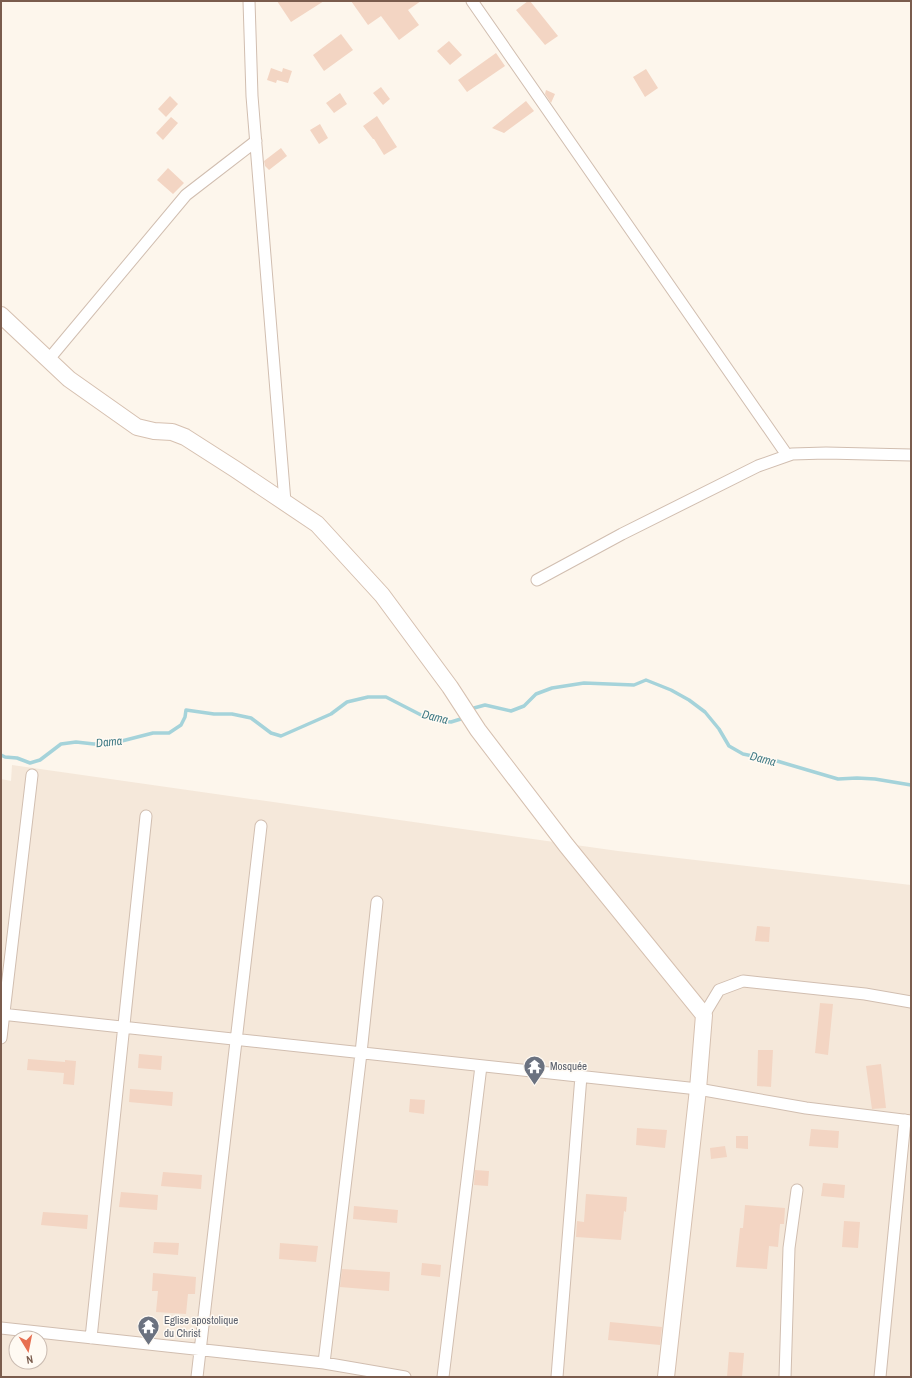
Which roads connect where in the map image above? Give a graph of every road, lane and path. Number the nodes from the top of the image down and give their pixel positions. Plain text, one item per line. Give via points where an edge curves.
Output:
1 (472, 1) edge
2 (251, 2) edge
3 (256, 140) junction
4 (1, 315) edge
5 (49, 360) junction
6 (787, 455) junction
7 (911, 455) edge
8 (285, 502) junction
9 (537, 580) dead end
10 (32, 775) dead end
11 (146, 816) dead end
12 (261, 826) dead end
13 (377, 902) dead end
14 (911, 1002) edge
15 (3, 1014) edge
16 (704, 1015) junction
17 (124, 1027) junction
18 (1, 1038) edge
19 (236, 1039) junction
20 (361, 1053) junction
21 (481, 1066) junction
22 (582, 1076) junction
23 (698, 1089) junction
24 (908, 1121) edge
25 (797, 1190) dead end
26 (1, 1328) edge
27 (91, 1338) junction
28 (200, 1350) junction
29 (324, 1363) junction
30 (197, 1377) edge
31 (405, 1377) edge
32 (443, 1377) edge
33 (557, 1377) edge
34 (666, 1377) edge
35 (785, 1377) edge
36 (880, 1377) edge

1 - 6 street
2 - 3 street via 252,96
3 - 5 street via 186,195
3 - 8 street
4 - 5 street
5 - 8 street via 69,379 137,427 172,432 185,437
6 - 7 street
6 - 9 street via 758,466
8 - 16 street via 318,524 382,595 450,687 478,730 566,845
10 - 15 street
11 - 17 street
12 - 19 street
13 - 20 street
14 - 16 street via 865,994 743,981 719,990
15 - 17 street
15 - 18 street
16 - 23 street
17 - 19 street
17 - 27 street
19 - 20 street
19 - 28 street
20 - 21 street
20 - 29 street
21 - 22 street
21 - 32 street
22 - 23 street
22 - 33 street
23 - 24 street via 806,1108
23 - 34 street
24 - 36 street
25 - 35 street via 789,1248
26 - 27 street
27 - 28 street
28 - 29 street
28 - 30 street
29 - 31 street

